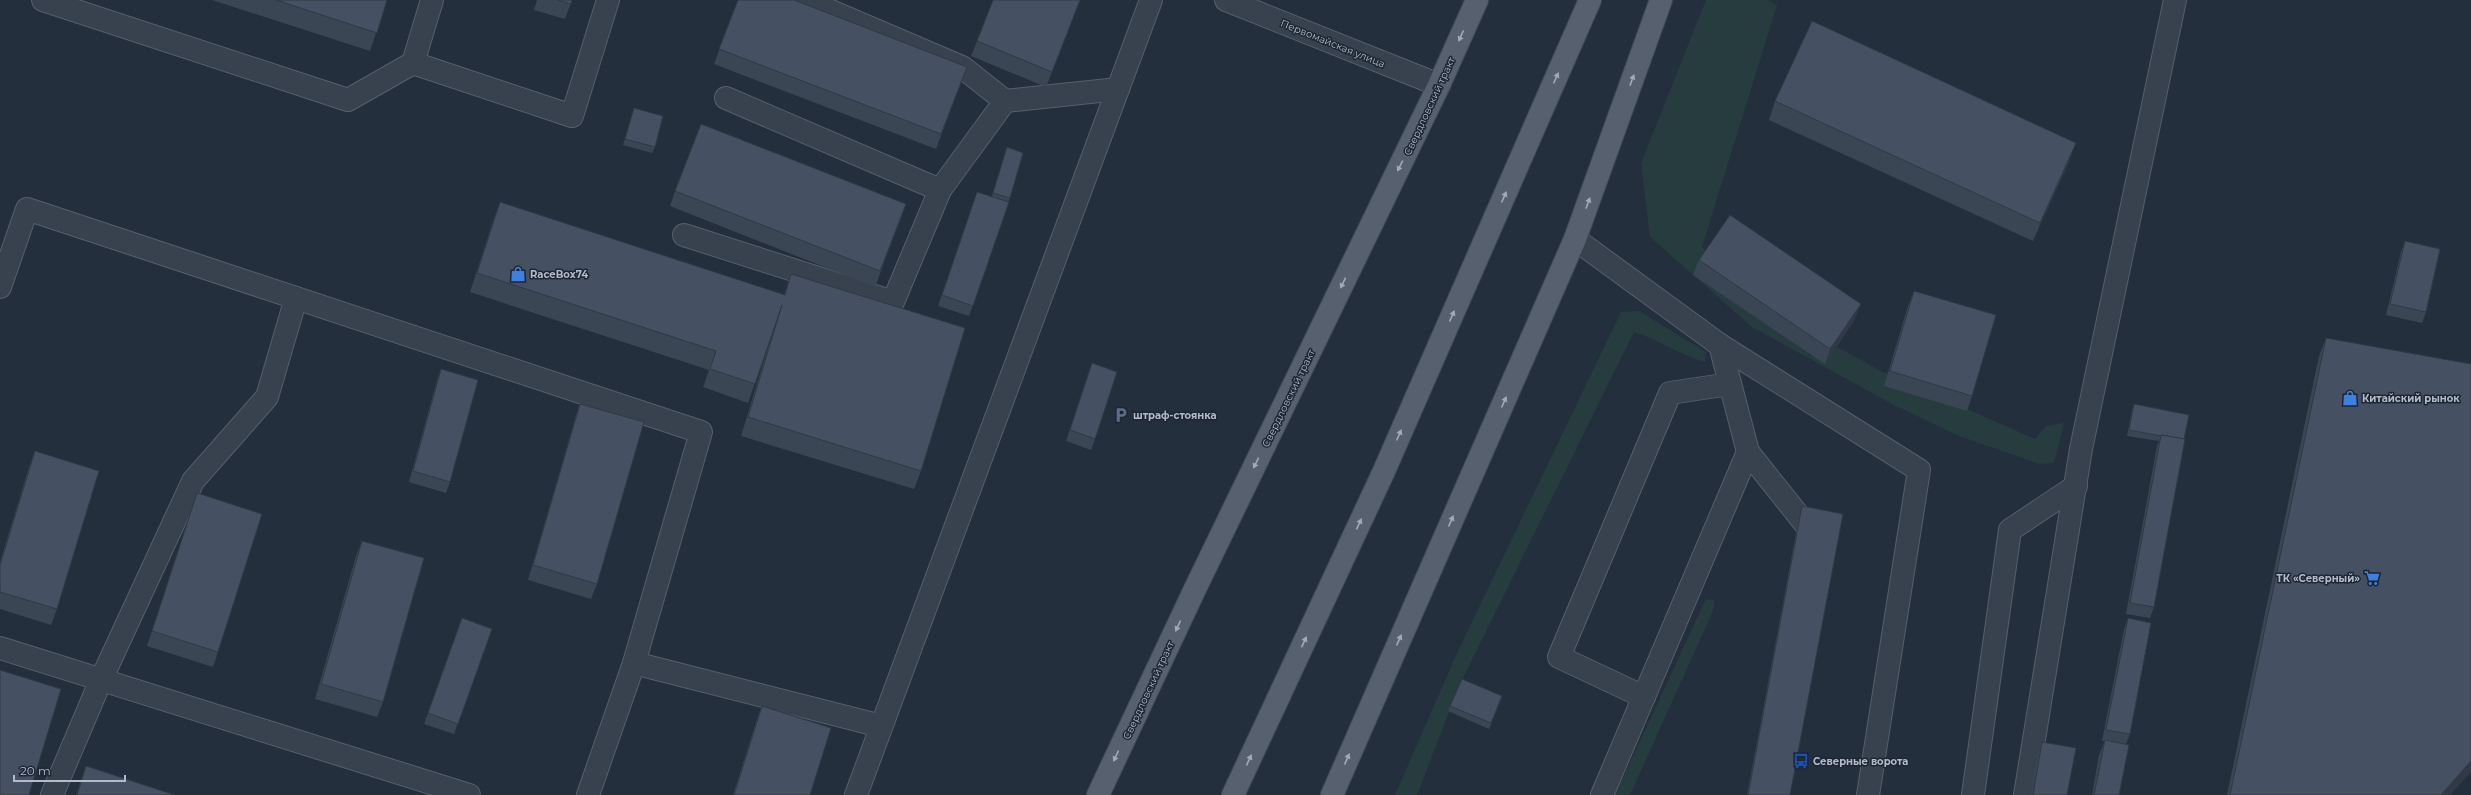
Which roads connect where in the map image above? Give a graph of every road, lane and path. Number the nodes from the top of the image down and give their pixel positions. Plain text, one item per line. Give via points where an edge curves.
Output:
1 (43, 0) edge
2 (432, 0) edge
3 (608, 0) edge
4 (805, 0) edge
5 (1151, 0) edge
6 (1226, 0) edge
7 (1477, 0) edge
8 (1590, 0) edge
9 (1661, 0) edge
10 (2175, 0) edge
11 (413, 63) junction
12 (1439, 85) junction
13 (1118, 89) junction
14 (726, 98) dead end
15 (1005, 101) junction
16 (940, 190) junction
17 (684, 235) dead end
18 (1575, 239) junction
19 (0, 287) edge
20 (296, 298) junction
21 (1720, 345) junction
22 (1730, 384) junction
23 (1748, 452) junction
24 (2076, 486) junction
25 (1814, 564) edge
26 (0, 648) edge
27 (634, 663) junction
28 (101, 680) junction
29 (1644, 696) junction
30 (881, 726) junction
31 (52, 795) edge
32 (469, 795) edge
33 (588, 795) edge
34 (856, 795) edge
35 (1098, 795) edge
36 (1233, 795) edge
37 (1332, 795) edge
38 (1602, 795) edge
39 (1868, 795) edge
40 (1972, 795) edge
41 (2025, 795) edge

1 - 11 street via 348,100
2 - 11 street
3 - 11 street via 572,116
4 - 15 street via 962,67
5 - 13 street
6 - 12 street, Первомайская улица
7 -> 12 main road, Свердловский тракт
36 -> 8 main road via 1384,471
18 -> 9 main road
10 - 24 street via 2081,449
12 -> 35 main road, Свердловский тракт
13 - 15 street
13 - 30 street
14 - 16 street
15 - 16 street
16 - 17 street via 893,302
18 - 21 street
37 -> 18 main road
19 - 20 street via 27,209
20 - 27 street via 701,432
20 - 28 street via 267,397 193,481
21 - 22 street
21 - 39 street via 1919,470
22 - 23 street
22 - 29 street via 1670,392 1559,657
23 - 25 street via 1818,540
23 - 29 street
24 - 40 street via 2010,530
24 - 41 street
26 - 28 street
27 - 30 street
27 - 33 street
28 - 31 street
28 - 32 street
29 - 38 street
30 - 34 street

